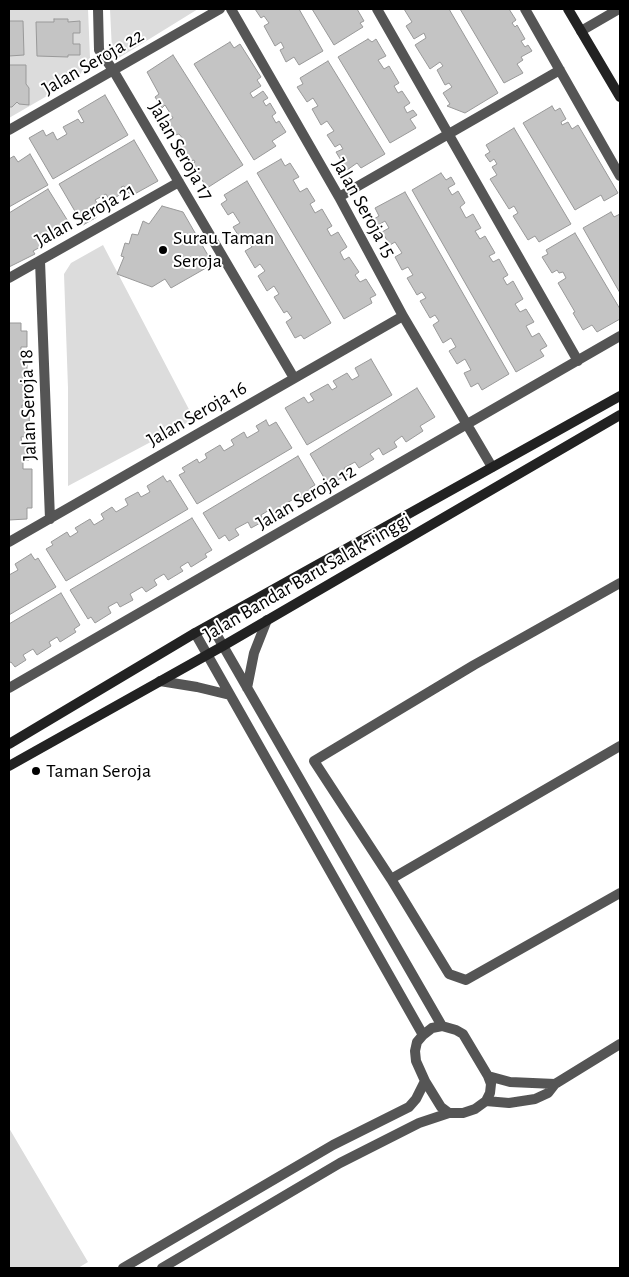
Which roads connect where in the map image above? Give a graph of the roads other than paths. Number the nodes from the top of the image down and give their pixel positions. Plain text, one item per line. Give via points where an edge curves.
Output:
1 (98, 9) edge
2 (220, 9) edge
3 (231, 9) edge
4 (377, 9) edge
5 (525, 9) edge
6 (568, 9) edge
7 (613, 10) edge
8 (581, 31) junction
9 (113, 70) junction
10 (560, 70) junction
11 (620, 97) edge
12 (9, 130) edge
13 (448, 134) junction
14 (620, 176) edge
15 (179, 182) junction
16 (339, 197) junction
17 (40, 261) junction
18 (9, 278) edge
19 (403, 316) junction
20 (620, 336) edge
21 (578, 361) junction
22 (294, 378) junction
23 (620, 396) edge
24 (620, 415) edge
25 (467, 424) junction
26 (492, 467) junction
27 (50, 519) junction
28 (9, 542) edge
29 (620, 583) edge
30 (267, 620) junction
31 (211, 624) junction
32 (195, 633) junction
33 (223, 646) junction
34 (207, 655) junction
35 (160, 681) junction
36 (9, 688) edge
37 (247, 688) junction
38 (230, 695) junction
39 (9, 744) edge
40 (620, 746) edge
41 (9, 766) edge
42 (390, 879) junction
43 (620, 893) edge
44 (442, 1026) junction
45 (423, 1035) junction
46 (620, 1044) edge
47 (488, 1076) junction
48 (425, 1081) junction
49 (555, 1084) junction
50 (486, 1102) junction
51 (449, 1113) junction
52 (123, 1268) edge
53 (162, 1268) edge

1 - 9 street, Jalan Seroja 17 via 99,50
2 - 9 street, Jalan Seroja 22
3 - 16 street, Jalan Seroja 15
4 - 13 street
5 - 10 street
6 - 8 main road
7 - 8 street
8 - 11 main road
9 - 12 street, Jalan Seroja 22
9 - 15 street, Jalan Seroja 17
10 - 13 street
10 - 14 street
13 - 16 street
13 - 21 street
15 - 17 street, Jalan Seroja 21
15 - 22 street, Jalan Seroja 17
16 - 19 street, Jalan Seroja 15
17 - 18 street, Jalan Seroja 21
17 - 27 street, Jalan Seroja 18
19 - 22 street, Jalan Seroja 16
19 - 25 street, Jalan Seroja 15
20 - 21 street, Jalan Seroja 12
21 - 25 street, Jalan Seroja 12
22 - 27 street, Jalan Seroja 16
23 - 26 main road, Jalan Bandar Baru Salak Tinggi
24 - 30 main road, Jalan Bandar Baru Salak Tinggi
25 - 26 street, Jalan Seroja 15
25 - 36 street, Jalan Seroja 12
26 - 31 main road, Jalan Bandar Baru Salak Tinggi
27 - 28 street, Jalan Seroja 16
29 - 42 street via 474,665 314,761
30 - 33 main road, Jalan Bandar Baru Salak Tinggi
30 - 37 street via 254,652
31 - 32 main road, Jalan Bandar Baru Salak Tinggi
31 - 33 street
32 - 34 street
32 - 39 main road, Jalan Bandar Baru Salak Tinggi
33 - 34 main road, Jalan Bandar Baru Salak Tinggi
33 - 37 street
34 - 35 main road, Jalan Bandar Baru Salak Tinggi
34 - 38 street
35 - 38 street
35 - 41 main road, Jalan Bandar Baru Salak Tinggi
37 - 44 street
38 - 45 street
40 - 42 street
42 - 43 street via 449,974 466,980
44 - 45 street
44 - 47 street via 463,1034
45 - 48 street via 415,1051
46 - 49 street
47 - 49 street via 510,1082
47 - 50 street via 491,1084
48 - 51 street via 441,1107
48 - 52 street via 409,1107 333,1145
49 - 50 street via 548,1093 535,1099
50 - 51 street via 463,1113
51 - 53 street via 419,1123 340,1164

